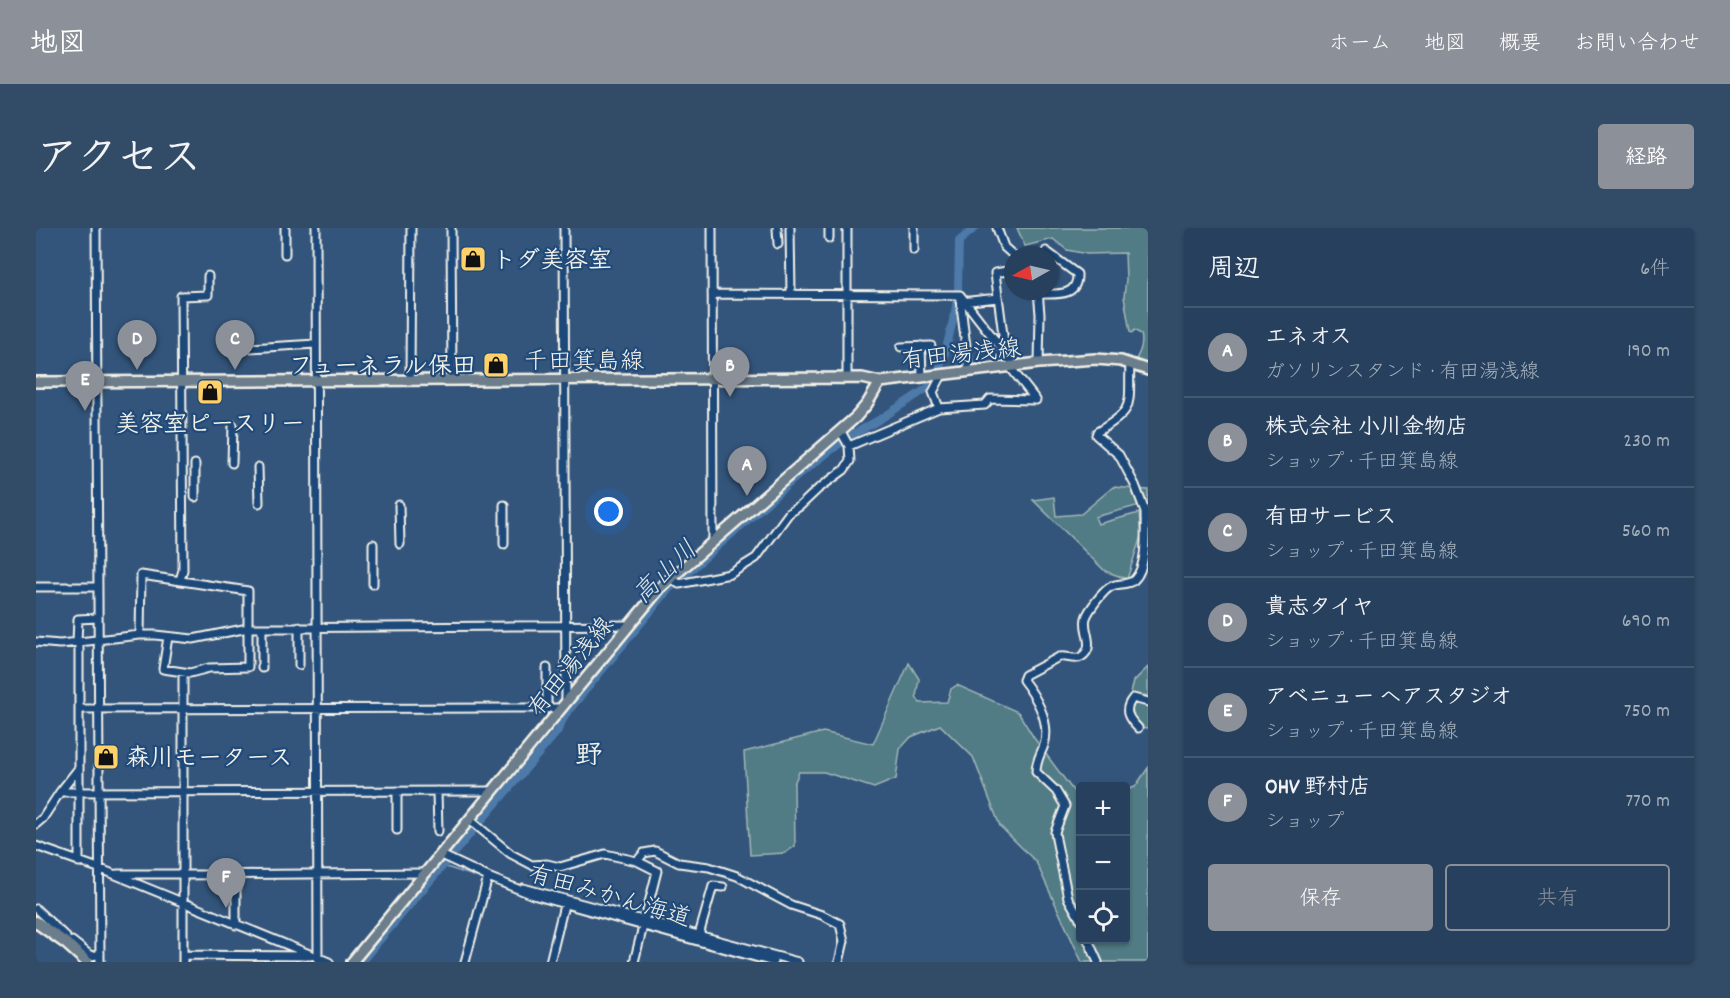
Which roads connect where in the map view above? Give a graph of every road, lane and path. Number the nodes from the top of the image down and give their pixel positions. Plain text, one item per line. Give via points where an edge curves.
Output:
1 (96, 228) edge
2 (285, 228) edge
3 (315, 228) edge
4 (411, 228) edge
5 (451, 228) edge
6 (564, 228) edge
7 (712, 228) edge
8 (777, 228) edge
9 (790, 228) edge
10 (829, 228) edge
11 (847, 228) edge
12 (914, 228) edge
13 (997, 228) edge
14 (830, 238) dead end
15 (778, 244) dead end
16 (1004, 247) edge
17 (914, 250) dead end
18 (285, 254) dead end
19 (1058, 260) edge
20 (1004, 272) edge
21 (208, 276) dead end
22 (1058, 292) edge
23 (712, 294) junction
24 (791, 294) junction
25 (847, 294) junction
26 (998, 298) junction
27 (962, 300) junction
28 (1039, 300) edge
29 (316, 344) junction
30 (921, 346) junction
31 (931, 346) dead end
32 (901, 347) dead end
33 (250, 348) dead end
34 (1005, 353) junction
35 (1039, 363) junction
36 (1130, 364) junction
37 (1013, 367) junction
38 (1148, 370) edge
39 (969, 372) junction
40 (938, 375) junction
41 (922, 377) junction
42 (847, 378) junction
43 (561, 379) junction
44 (712, 379) junction
45 (315, 380) junction
46 (410, 380) junction
47 (452, 380) junction
48 (96, 381) junction
49 (181, 381) junction
50 (36, 382) edge
51 (880, 382) junction
52 (939, 408) junction
53 (233, 425) dead end
54 (845, 439) junction
55 (232, 463) dead end
56 (195, 464) dead end
57 (258, 467) dead end
58 (195, 497) dead end
59 (259, 503) dead end
60 (399, 505) dead end
61 (504, 505) dead end
62 (1147, 515) edge
63 (713, 540) junction
64 (373, 544) dead end
65 (400, 544) dead end
66 (504, 544) dead end
67 (671, 577) junction
68 (180, 580) junction
69 (373, 584) dead end
70 (98, 586) junction
71 (36, 587) edge
72 (98, 618) junction
73 (629, 625) junction
74 (566, 626) junction
75 (299, 627) junction
76 (317, 627) junction
77 (248, 628) junction
78 (262, 628) junction
79 (140, 635) junction
80 (168, 637) junction
81 (99, 640) junction
82 (36, 642) edge
83 (78, 642) junction
84 (299, 665) dead end
85 (262, 668) dead end
86 (547, 669) dead end
87 (183, 672) junction
88 (1148, 702) edge
89 (563, 705) junction
90 (79, 709) junction
91 (547, 709) junction
92 (100, 710) junction
93 (183, 710) junction
94 (317, 710) junction
95 (1138, 728) dead end
96 (80, 768) junction
97 (397, 791) junction
98 (437, 791) junction
99 (492, 791) junction
100 (60, 792) junction
101 (80, 792) junction
102 (183, 792) junction
103 (317, 792) junction
104 (100, 793) junction
105 (470, 820) junction
106 (36, 824) edge
107 (397, 830) dead end
108 (438, 831) dead end
109 (36, 846) edge
110 (442, 855) junction
111 (637, 861) junction
112 (79, 862) junction
113 (100, 869) junction
114 (318, 873) junction
115 (426, 873) junction
116 (112, 874) junction
117 (183, 874) junction
118 (236, 874) junction
119 (488, 877) junction
120 (723, 887) dead end
121 (565, 901) junction
122 (184, 903) junction
123 (36, 909) edge
124 (1076, 912) edge
125 (36, 922) edge
126 (644, 923) junction
127 (236, 925) junction
128 (699, 935) junction
129 (68, 941) junction
130 (1090, 944) edge
131 (100, 953) junction
132 (316, 958) edge
133 (183, 959) edge
134 (249, 959) edge
135 (87, 962) edge
136 (100, 962) edge
137 (329, 962) edge
138 (352, 962) edge
139 (465, 962) edge
140 (550, 962) edge
141 (634, 962) edge
142 (772, 962) edge
143 (798, 962) edge
144 (839, 962) edge
145 (1098, 962) edge

1 - 48 street
2 - 18 street
3 - 29 street
4 - 46 street
5 - 47 street
6 - 43 street
7 - 23 street
8 - 15 street
9 - 24 street
10 - 14 street
11 - 25 street
12 - 17 street
13 - 16 street
19 - 22 street via 1077,274 1077,280 1074,289
20 - 26 street via 995,273
21 - 49 street via 208,296 181,296
23 - 24 street
23 - 44 street
24 - 25 street
25 - 27 street
25 - 42 street
26 - 27 street
26 - 34 street
27 - 34 street
27 - 39 street
28 - 35 street
29 - 33 street
29 - 45 street
30 - 31 street
30 - 32 street
30 - 41 street
34 - 37 street
35 - 36 main road, 有田湯浅線 via 1096,359
35 - 37 main road, 有田湯浅線
36 - 38 main road, 有田湯浅線
36 - 62 street via 1129,407 1096,435 1119,455
37 - 39 main road, 有田湯浅線
37 - 52 street via 1036,400 990,399 985,405
39 - 40 main road, 有田湯浅線
40 - 41 main road, 有田湯浅線
40 - 52 street via 933,392
41 - 51 main road, 有田湯浅線
42 - 44 main road, 千田箕島線
42 - 51 main road, 千田箕島線
43 - 44 main road, 千田箕島線
43 - 47 main road, 千田箕島線
43 - 74 street
44 - 63 street
45 - 46 main road, 千田箕島線
45 - 49 main road, 千田箕島線
45 - 76 street
46 - 47 main road, 千田箕島線
48 - 49 main road, 千田箕島線
48 - 50 main road, 千田箕島線
48 - 70 street
49 - 68 street
51 - 54 main road, 有田湯浅線
52 - 54 street
53 - 55 street
54 - 63 main road, 有田湯浅線
54 - 67 street via 850,461 844,470 789,513 756,558 724,575 679,584
56 - 58 street
57 - 59 street
60 - 65 street
61 - 66 street
62 - 124 street via 1144,555 1137,575 1108,588 1087,615 1087,650 1074,659 1059,657 1025,675 1023,680 1035,695 1044,731 1036,772 1065,806 1055,832 1068,898
63 - 67 main road, 有田湯浅線
64 - 69 street
67 - 73 main road, 有田湯浅線
68 - 77 street via 248,591
68 - 79 street via 141,575
70 - 71 street
70 - 72 street
72 - 81 street
72 - 83 street via 78,619
73 - 74 street
73 - 89 main road, 有田湯浅線
74 - 76 street
74 - 89 street
75 - 76 street
75 - 78 street
75 - 84 street
76 - 94 street
77 - 78 street
77 - 80 street via 193,639
77 - 87 street via 248,667
78 - 85 street
79 - 80 street
79 - 81 street
80 - 87 street via 163,669
81 - 83 street
81 - 92 street
82 - 83 street
83 - 90 street
86 - 91 street
87 - 93 street
88 - 95 street via 1133,698 1127,707
89 - 91 street
89 - 99 main road, 有田湯浅線
90 - 92 street
90 - 96 street
91 - 94 street
92 - 93 street
92 - 104 street
93 - 94 street
93 - 102 street
94 - 103 street
96 - 100 street
96 - 101 street
97 - 98 street
97 - 103 street
97 - 107 street
98 - 99 street
98 - 108 street
99 - 105 main road, 有田湯浅線
100 - 101 street
100 - 106 street
101 - 104 street
101 - 112 street
102 - 103 street
102 - 104 street
102 - 117 street
103 - 114 street
104 - 113 street
105 - 110 main road, 有田湯浅線
105 - 111 street via 512,854 532,864 560,867 605,854
109 - 112 street
110 - 115 main road, 有田湯浅線
110 - 119 street, 有田みかん海道
111 - 126 street via 657,872
111 - 144 street via 644,853 655,851 679,863 737,876 791,905 840,924 844,941
112 - 113 street
113 - 116 street
113 - 131 street
114 - 115 street
114 - 118 street
114 - 132 street
115 - 138 main road, 有田湯浅線
116 - 117 street
116 - 122 street
117 - 118 street
117 - 122 street
118 - 127 street
119 - 121 street, 有田みかん海道
119 - 139 street
120 - 128 street via 713,886
121 - 126 street, 有田みかん海道
121 - 140 street
122 - 127 street
122 - 133 street
123 - 129 street
125 - 129 highway
126 - 128 street
126 - 141 street
126 - 142 street, 有田みかん海道
127 - 132 street
128 - 143 street
129 - 131 street via 91,956
129 - 135 highway
130 - 145 street
131 - 136 street
132 - 134 street
132 - 137 street
133 - 134 street

